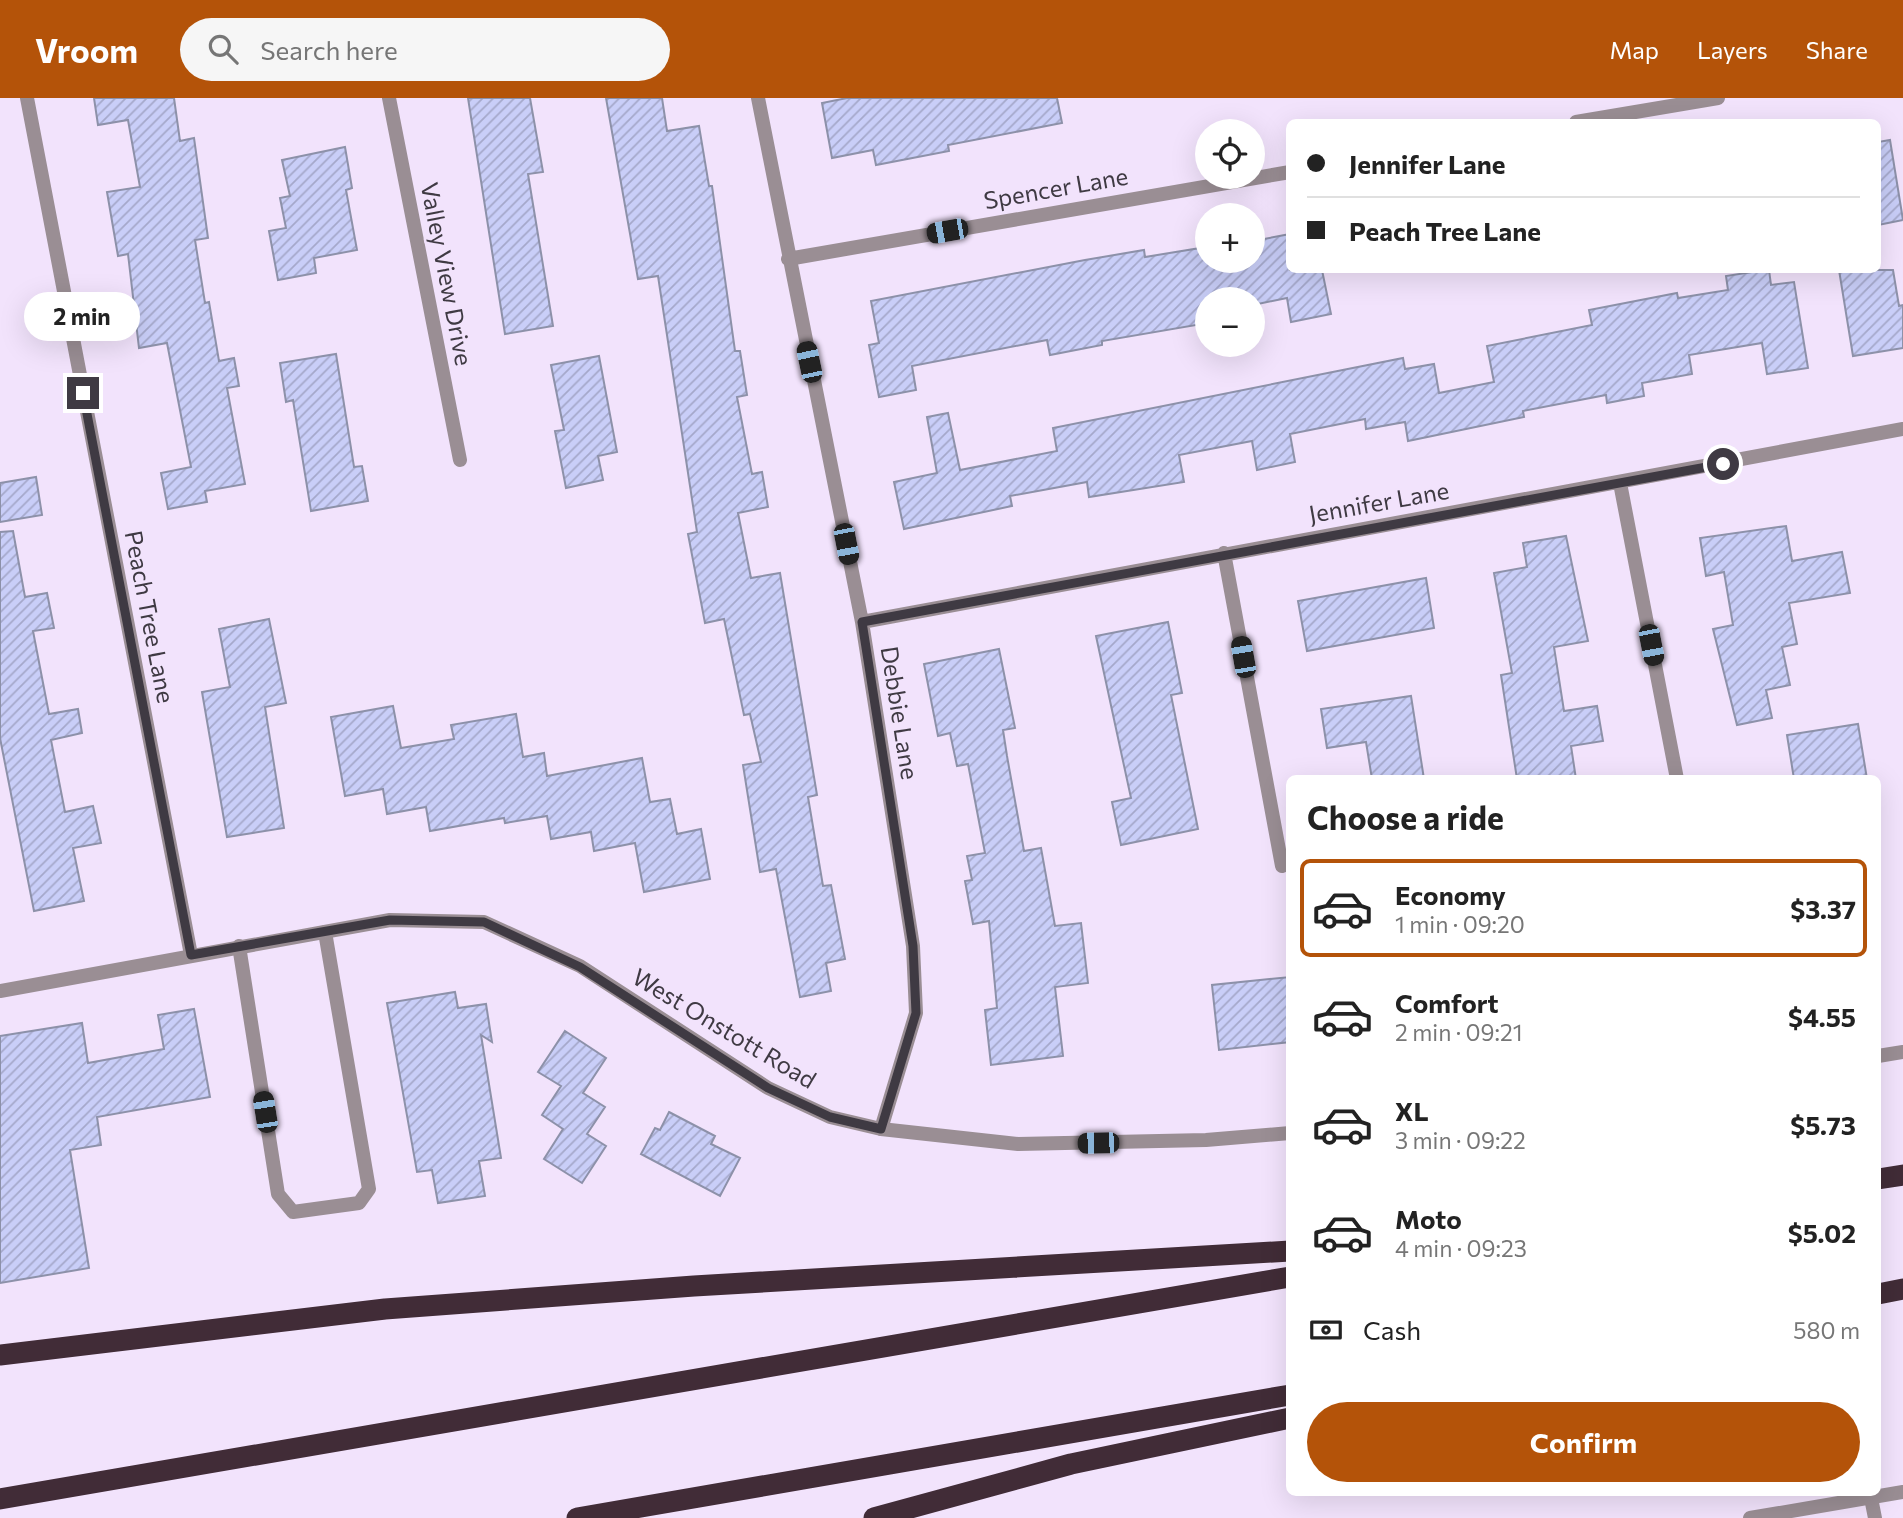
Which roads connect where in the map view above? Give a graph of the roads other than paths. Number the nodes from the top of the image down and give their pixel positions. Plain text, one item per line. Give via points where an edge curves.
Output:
1 (27, 98) edge
2 (388, 98) edge
3 (758, 98) edge
4 (1718, 98) edge
5 (1594, 119) edge
6 (1286, 173) edge
7 (788, 259) junction
8 (1903, 429) edge
9 (460, 460) dead end
10 (1620, 483) junction
11 (1224, 553) junction
12 (862, 622) junction
13 (1676, 775) edge
14 (1282, 866) dead end
15 (325, 932) junction
16 (239, 946) junction
17 (191, 955) junction
18 (0, 991) edge
19 (1903, 1052) edge
20 (1881, 1056) edge
21 (881, 1129) junction
22 (1286, 1133) edge
23 (1903, 1175) edge
24 (1881, 1179) edge
25 (1286, 1251) edge
26 (1286, 1278) edge
27 (1903, 1289) edge
28 (1881, 1293) edge
29 (0, 1355) edge
30 (1286, 1396) edge
31 (1286, 1419) edge
32 (1903, 1492) edge
33 (1871, 1498) junction
34 (0, 1499) edge
35 (577, 1518) edge
36 (874, 1518) edge
37 (1750, 1518) edge
38 (1875, 1518) edge

1 - 17 street, Peach Tree Lane
2 - 9 street, Valley View Drive
3 - 7 street, Debbie Lane
4 - 5 street
6 - 7 street, Spencer Lane
7 - 12 street, Debbie Lane
8 - 10 street, Jennifer Lane
10 - 11 street, Jennifer Lane
10 - 13 street
11 - 12 street, Jennifer Lane
11 - 14 street
12 - 21 street, Debbie Lane via 913,946 916,1013
15 - 16 street, West Onstott Road
15 - 16 street via 369,1189 359,1203 293,1212 278,1194
15 - 21 street, West Onstott Road via 390,920 484,922 580,967 768,1088 830,1117
16 - 17 street, West Onstott Road
17 - 18 street
19 - 20 street
21 - 22 street, West Onstott Road via 1018,1144
23 - 24 highway
25 - 29 highway via 385,1309
26 - 34 highway
27 - 28 highway
30 - 35 highway
31 - 36 highway via 1071,1464
32 - 33 street
33 - 37 street
33 - 38 street

